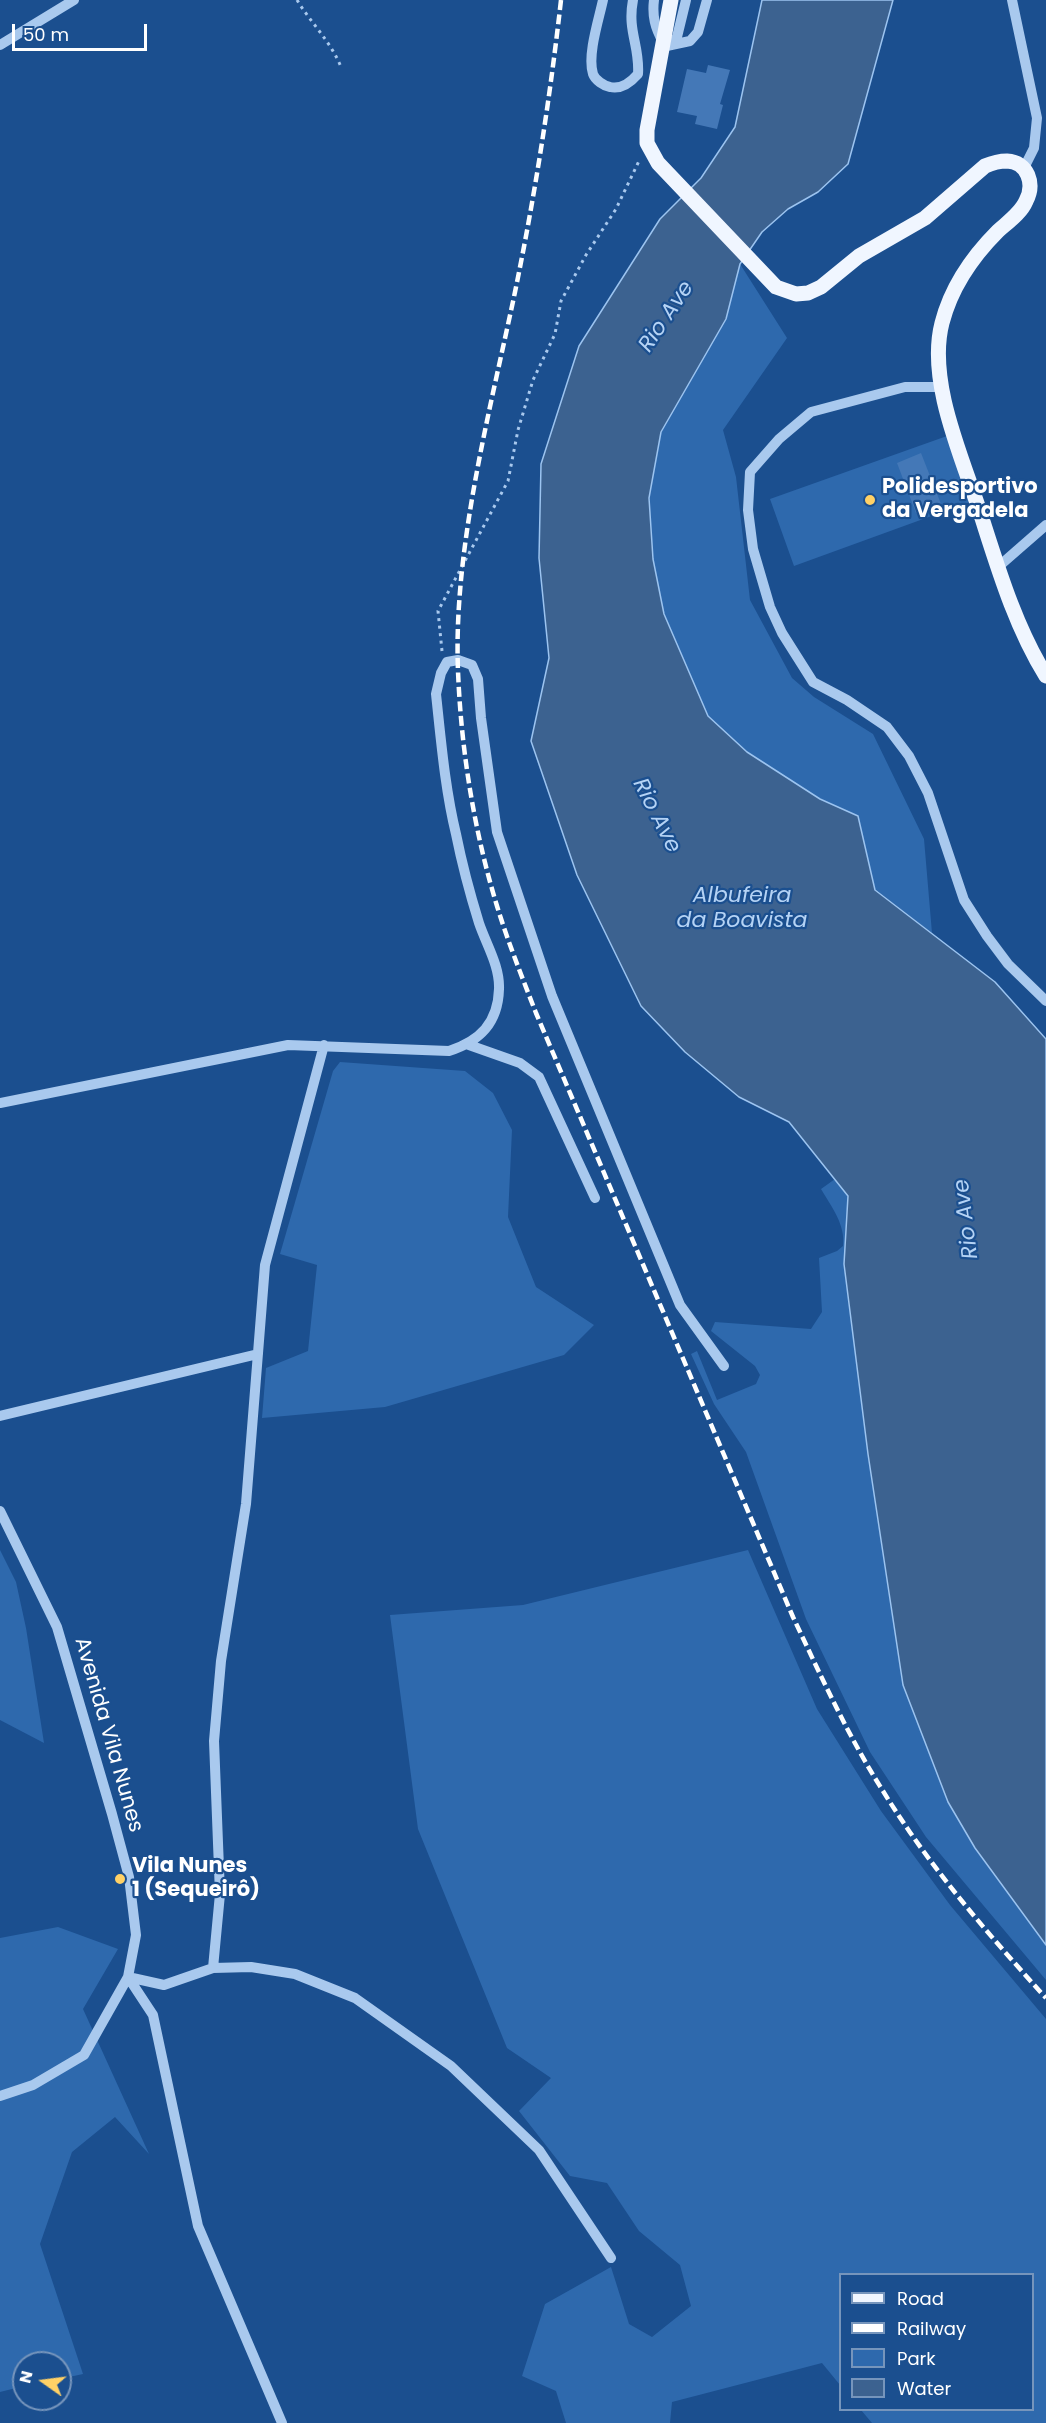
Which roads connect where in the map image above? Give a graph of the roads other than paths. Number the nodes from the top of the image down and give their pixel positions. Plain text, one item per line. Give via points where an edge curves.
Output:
1 (74, 0) edge
2 (603, 0) edge
3 (633, 0) edge
4 (654, 0) edge
5 (671, 0) edge
6 (686, 0) edge
7 (707, 0) edge
8 (1011, 0) edge
9 (0, 45) edge
10 (665, 45) junction
11 (1024, 168) junction
12 (942, 387) junction
13 (1046, 525) edge
14 (998, 567) junction
15 (1046, 676) edge
16 (1046, 1001) edge
17 (469, 1045) junction
18 (324, 1046) junction
19 (0, 1103) edge
20 (595, 1198) dead end
21 (258, 1354) junction
22 (724, 1366) dead end
23 (0, 1416) edge
24 (0, 1510) edge
25 (213, 1968) junction
26 (128, 1977) junction
27 (0, 2096) edge
28 (611, 2258) dead end
29 (282, 2423) edge

1 - 9 street
2 - 3 street via 592,56 593,75 611,88 622,87 638,74 630,17
4 - 10 street via 656,30
5 - 10 main road
6 - 10 street via 677,37
7 - 10 street via 698,32 690,41
8 - 11 street via 1037,118 1034,148
10 - 11 main road via 648,115 647,143 653,157 776,287 796,294 821,287 874,246 925,218 985,166 1006,161
11 - 12 main road via 1031,187 1023,207 976,256 948,303 938,346
12 - 14 main road
12 - 16 street via 905,387 811,412 779,439 750,472 748,510 753,549 770,607 813,681 887,727 909,756 928,794 964,900 1008,964
13 - 14 street
14 - 15 main road via 1023,635
17 - 18 street via 449,1051
17 - 20 street via 520,1063 539,1077
17 - 22 street via 484,1032 496,1009 499,988 455,833 436,693 447,662 458,660 472,665 478,679 497,832 552,996 680,1305
18 - 19 street via 288,1045
18 - 21 street via 265,1265
21 - 23 street
21 - 25 street via 246,1504 221,1660 214,1741 220,1894
24 - 26 street, Avenida Vila Nunes via 57,1628 112,1814 129,1877 136,1935
25 - 26 street via 164,1985
25 - 28 street via 251,1967 295,1974 355,1998 451,2066 539,2150
26 - 27 street, Avenida Vila Nunes via 84,2055 33,2085
26 - 29 street via 153,2015 198,2226

